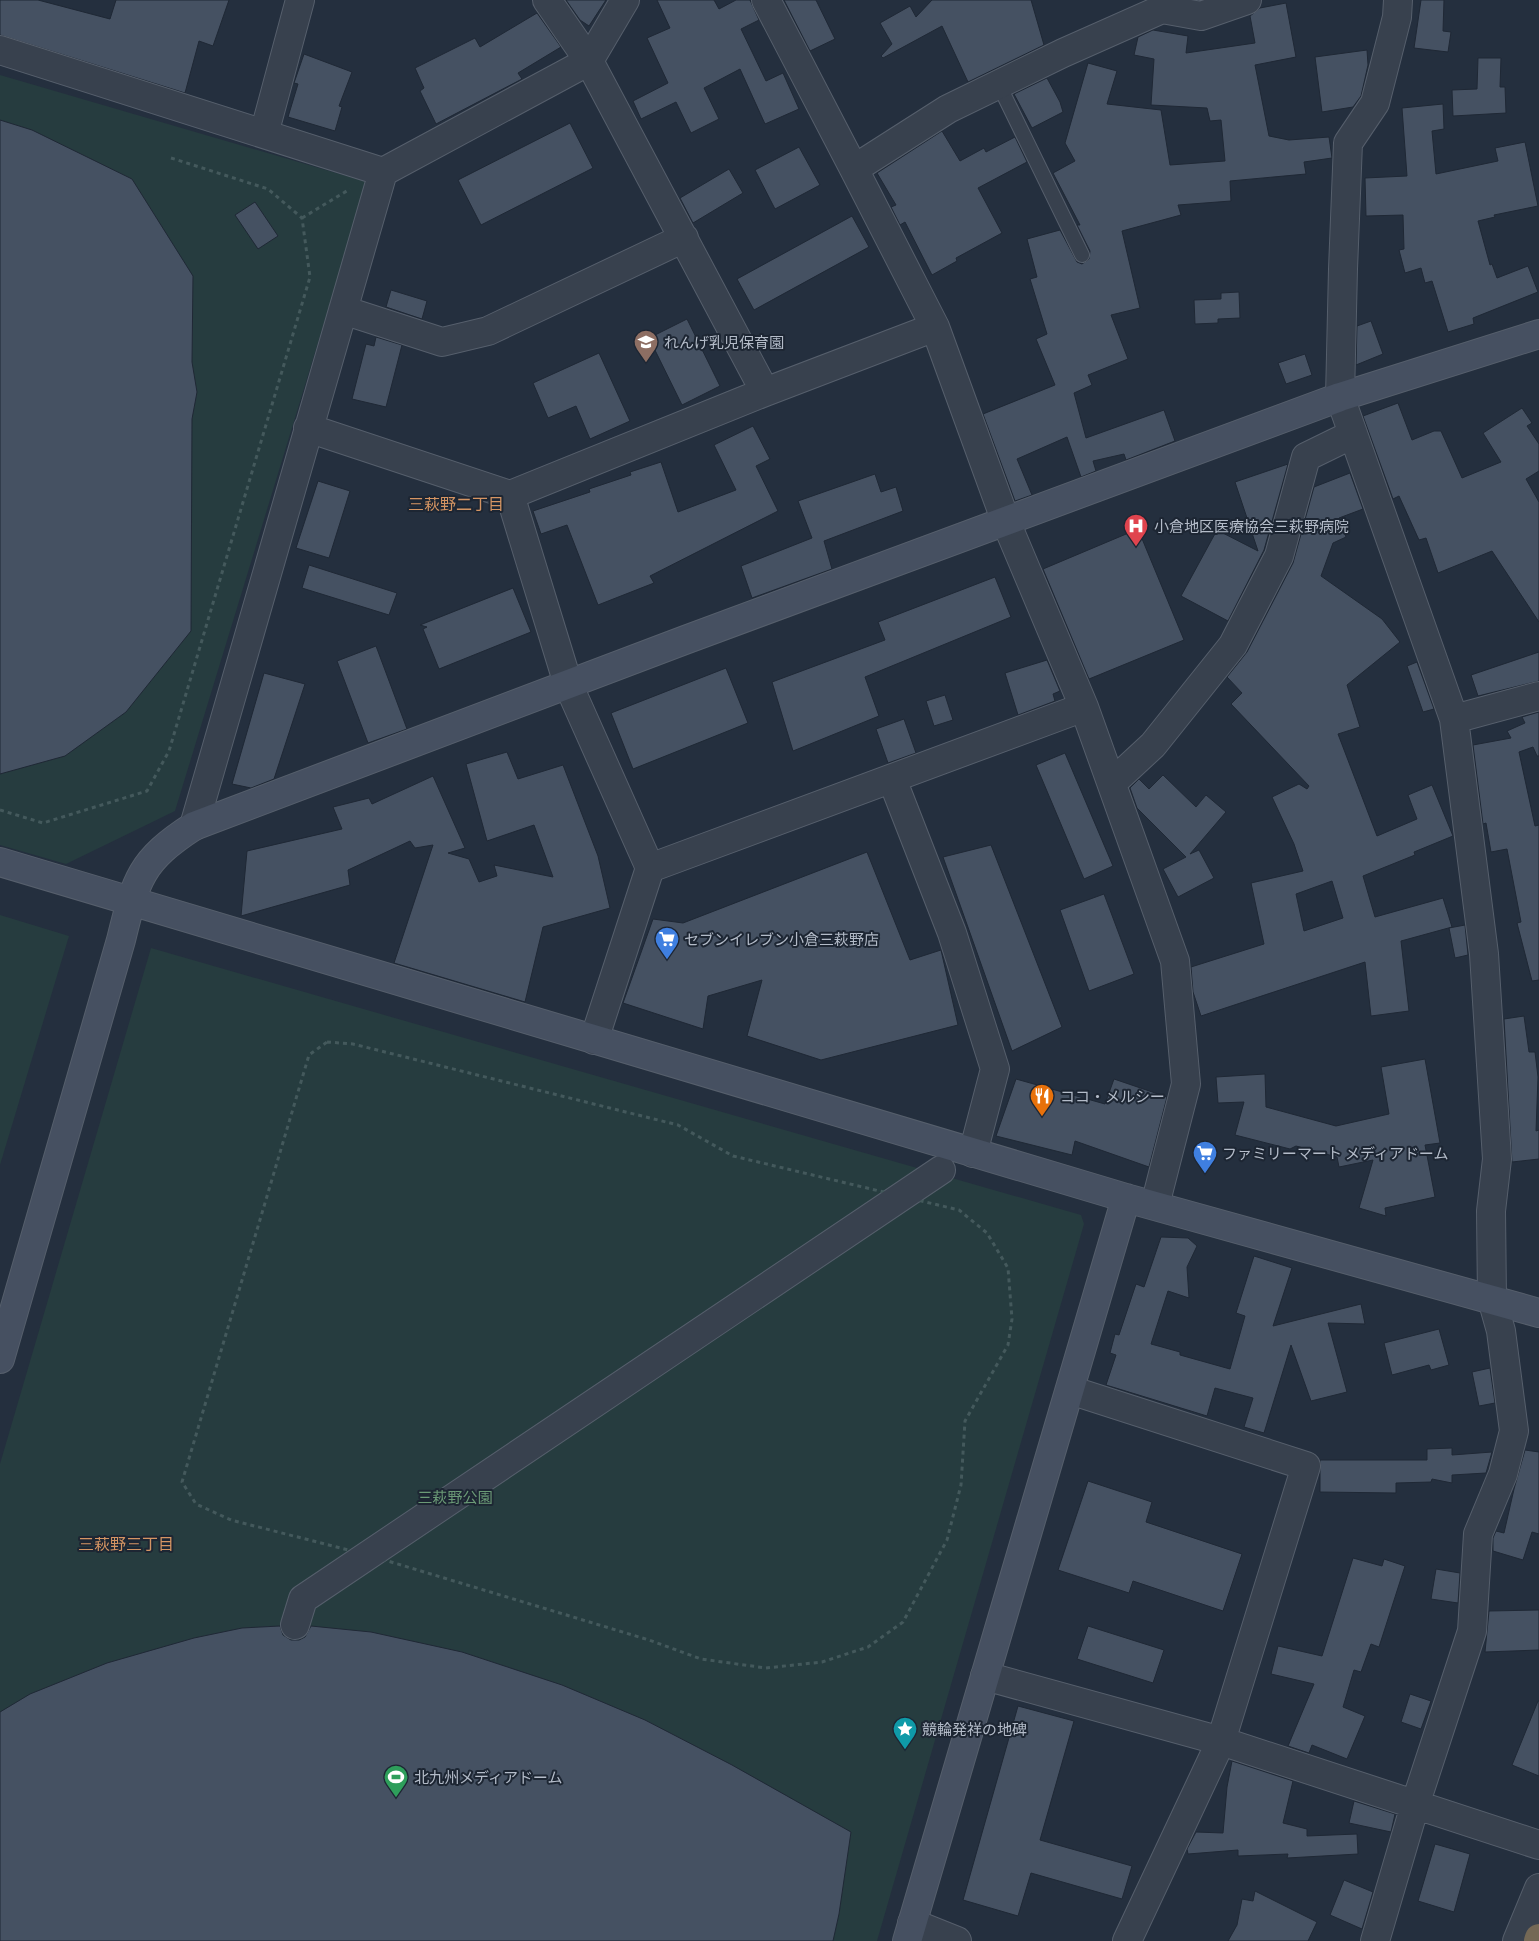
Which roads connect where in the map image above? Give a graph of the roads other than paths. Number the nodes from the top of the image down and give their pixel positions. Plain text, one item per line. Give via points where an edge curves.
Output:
1 (300, 0) edge
2 (547, 0) edge
3 (625, 0) edge
4 (766, 0) edge
5 (1247, 0) edge
6 (1398, 0) edge
7 (1160, 4) edge
8 (0, 50) edge
9 (589, 61) junction
10 (999, 85) junction
11 (264, 134) junction
12 (854, 169) junction
13 (382, 171) junction
14 (684, 238) junction
15 (1082, 255) dead end
16 (342, 310) junction
17 (935, 327) junction
18 (1539, 334) edge
19 (765, 392) junction
20 (1340, 397) junction
21 (308, 428) junction
22 (1354, 434) junction
23 (510, 495) junction
24 (1006, 522) junction
25 (568, 684) junction
26 (1539, 696) edge
27 (1084, 708) junction
28 (1454, 719) junction
29 (892, 779) junction
30 (1112, 783) junction
31 (194, 826) junction
32 (0, 862) edge
33 (650, 868) junction
34 (131, 900) junction
35 (594, 1040) junction
36 (973, 1153) junction
37 (941, 1170) dead end
38 (1126, 1198) junction
39 (1155, 1205) junction
40 (1492, 1299) junction
41 (1539, 1313) edge
42 (0, 1359) edge
43 (1070, 1390) junction
44 (295, 1625) dead end
45 (985, 1676) junction
46 (1221, 1741) junction
47 (1415, 1805) junction
48 (1539, 1845) edge
49 (1539, 1888) edge
50 (909, 1932) edge
51 (957, 1941) edge
52 (1127, 1941) edge
53 (1375, 1941) edge
54 (1517, 1941) edge

1 - 11 street
2 - 9 street
3 - 9 street
4 - 12 street
5 - 7 street via 1201,16
6 - 20 street via 1398,17 1375,103 1348,143
7 - 10 street
8 - 11 street
9 - 13 street
9 - 14 street
10 - 12 street via 948,110
10 - 15 lane
11 - 13 street
12 - 17 street
13 - 16 street
14 - 16 street via 488,331 442,342
14 - 19 street
16 - 21 street
17 - 19 street
17 - 24 street
18 - 20 street
19 - 23 street
20 - 22 street
20 - 24 street
21 - 23 street
21 - 31 street
22 - 28 street
22 - 30 street via 1306,457 1279,556 1233,645 1153,745
23 - 25 street
24 - 25 street
24 - 27 street
25 - 31 street
25 - 33 street
26 - 28 street
27 - 29 street
27 - 30 street
28 - 40 street via 1484,954 1497,1159 1491,1211
29 - 33 street
29 - 36 street via 952,932 995,1069
30 - 39 street via 1175,961 1186,1084
31 - 34 street via 152,858
32 - 34 street
33 - 35 street
34 - 35 street
34 - 42 street
35 - 36 street
36 - 38 street
37 - 44 street via 302,1599
38 - 39 street
38 - 43 street
39 - 40 street
40 - 41 street
40 - 47 street via 1502,1331 1514,1431 1504,1474 1478,1534 1472,1631
43 - 45 street
43 - 46 street via 1306,1466
45 - 46 street
45 - 50 street
46 - 47 street
46 - 52 street
47 - 48 street
47 - 53 street
49 - 54 street
50 - 51 street

